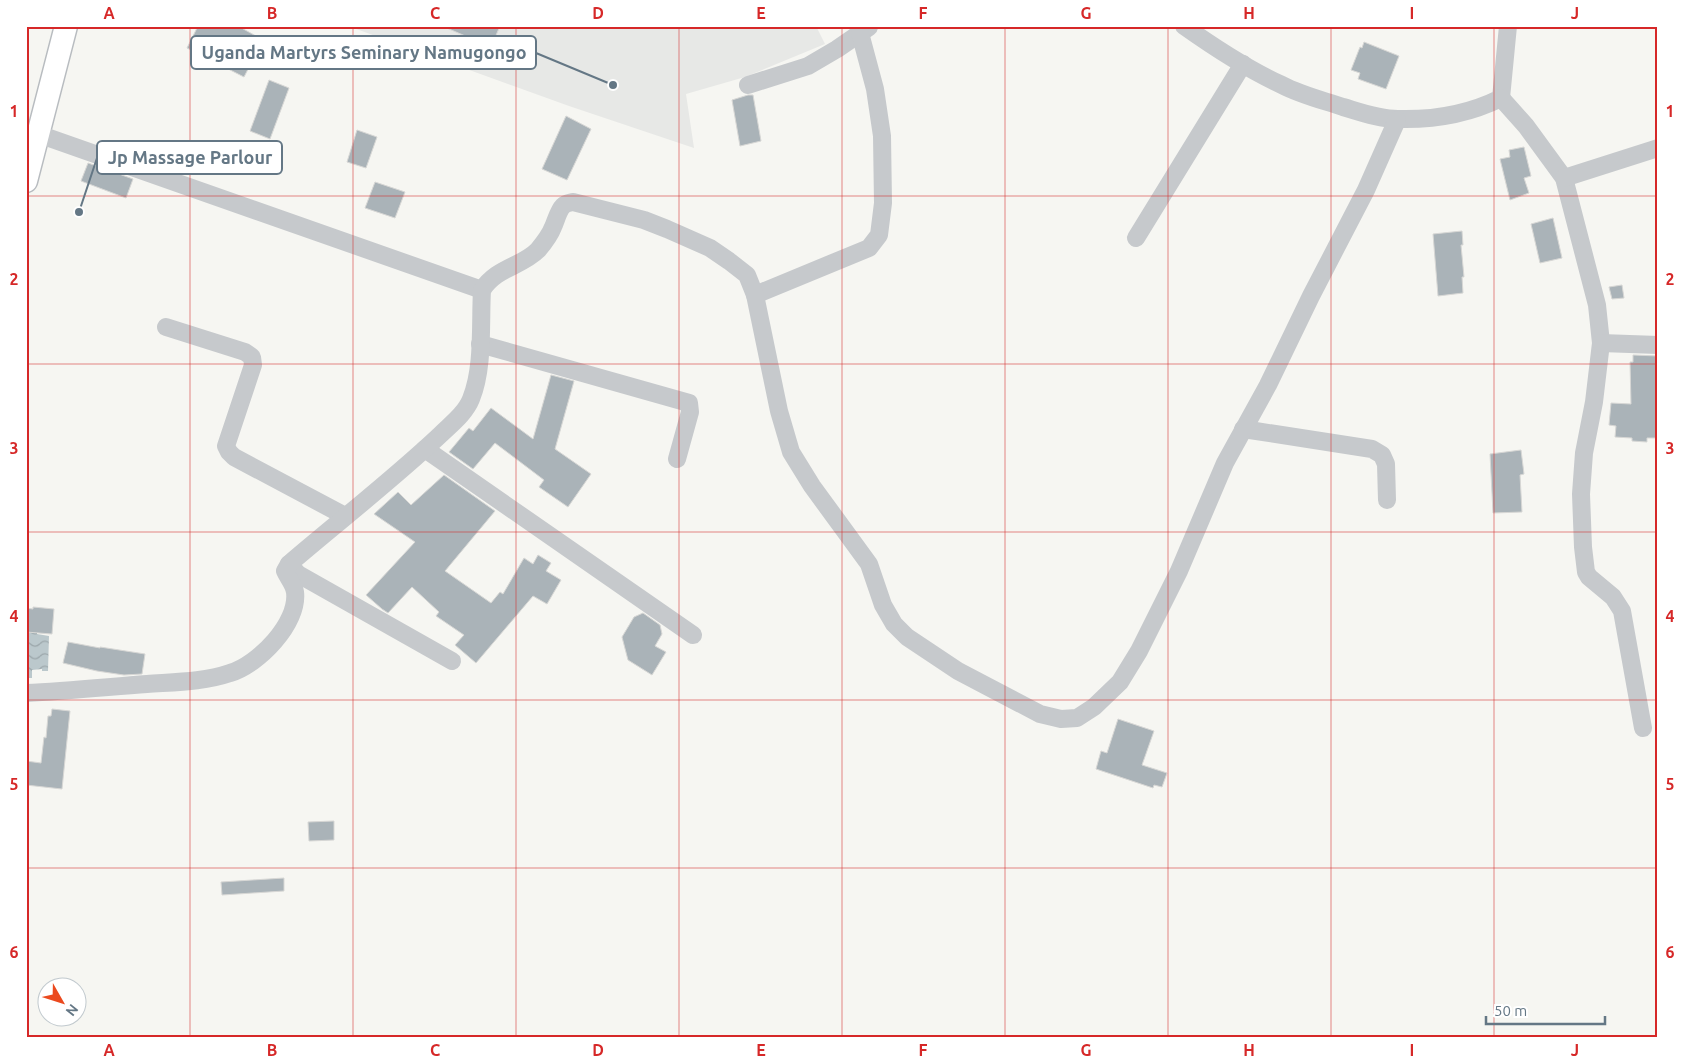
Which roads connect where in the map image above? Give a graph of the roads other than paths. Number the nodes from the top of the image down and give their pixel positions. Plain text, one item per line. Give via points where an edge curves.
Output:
1 (66, 26) edge
2 (1184, 26) edge
3 (1508, 26) edge
4 (865, 30) edge
5 (1242, 64) junction
6 (748, 85) dead end
7 (1501, 98) junction
8 (1397, 120) junction
9 (38, 134) junction
10 (1658, 148) edge
11 (1564, 178) junction
12 (26, 181) edge
13 (1136, 238) dead end
14 (482, 290) junction
15 (755, 295) junction
16 (166, 327) dead end
17 (1602, 343) junction
18 (480, 344) junction
19 (1658, 345) edge
20 (1243, 429) junction
21 (425, 449) junction
22 (677, 459) dead end
23 (1387, 500) dead end
24 (344, 516) junction
25 (288, 564) junction
26 (693, 635) dead end
27 (452, 661) dead end
28 (26, 693) edge
29 (1642, 728) dead end

1 - 9 main road
2 - 5 street
3 - 7 street
4 - 6 street via 808,66
4 - 15 street via 882,136 883,203 879,235 869,248
5 - 8 street via 1311,97 1364,114
5 - 13 street
7 - 8 street via 1451,116
7 - 11 street
8 - 20 street via 1366,190
9 - 12 main road
9 - 14 street
10 - 11 street
11 - 17 street via 1597,305
14 - 15 street via 495,276 538,250 552,230 561,207 573,202 644,220 710,248 747,275
14 - 18 street
15 - 20 street via 779,411 791,452 869,564 894,624 907,637 958,671 1040,714 1061,719 1078,718 1120,682 1140,651 1175,580
16 - 24 street via 252,357 253,364 226,446 229,452
17 - 19 street
17 - 29 street via 1584,452 1581,494 1583,547 1589,577 1613,597 1622,611
18 - 21 street via 470,402
18 - 22 street via 689,403 690,412
20 - 23 street via 1372,449 1382,456 1386,464
21 - 24 street
21 - 26 street
24 - 25 street
25 - 27 street via 298,574
25 - 28 street via 285,571 295,591 293,608 270,647 246,666 230,673 192,680

